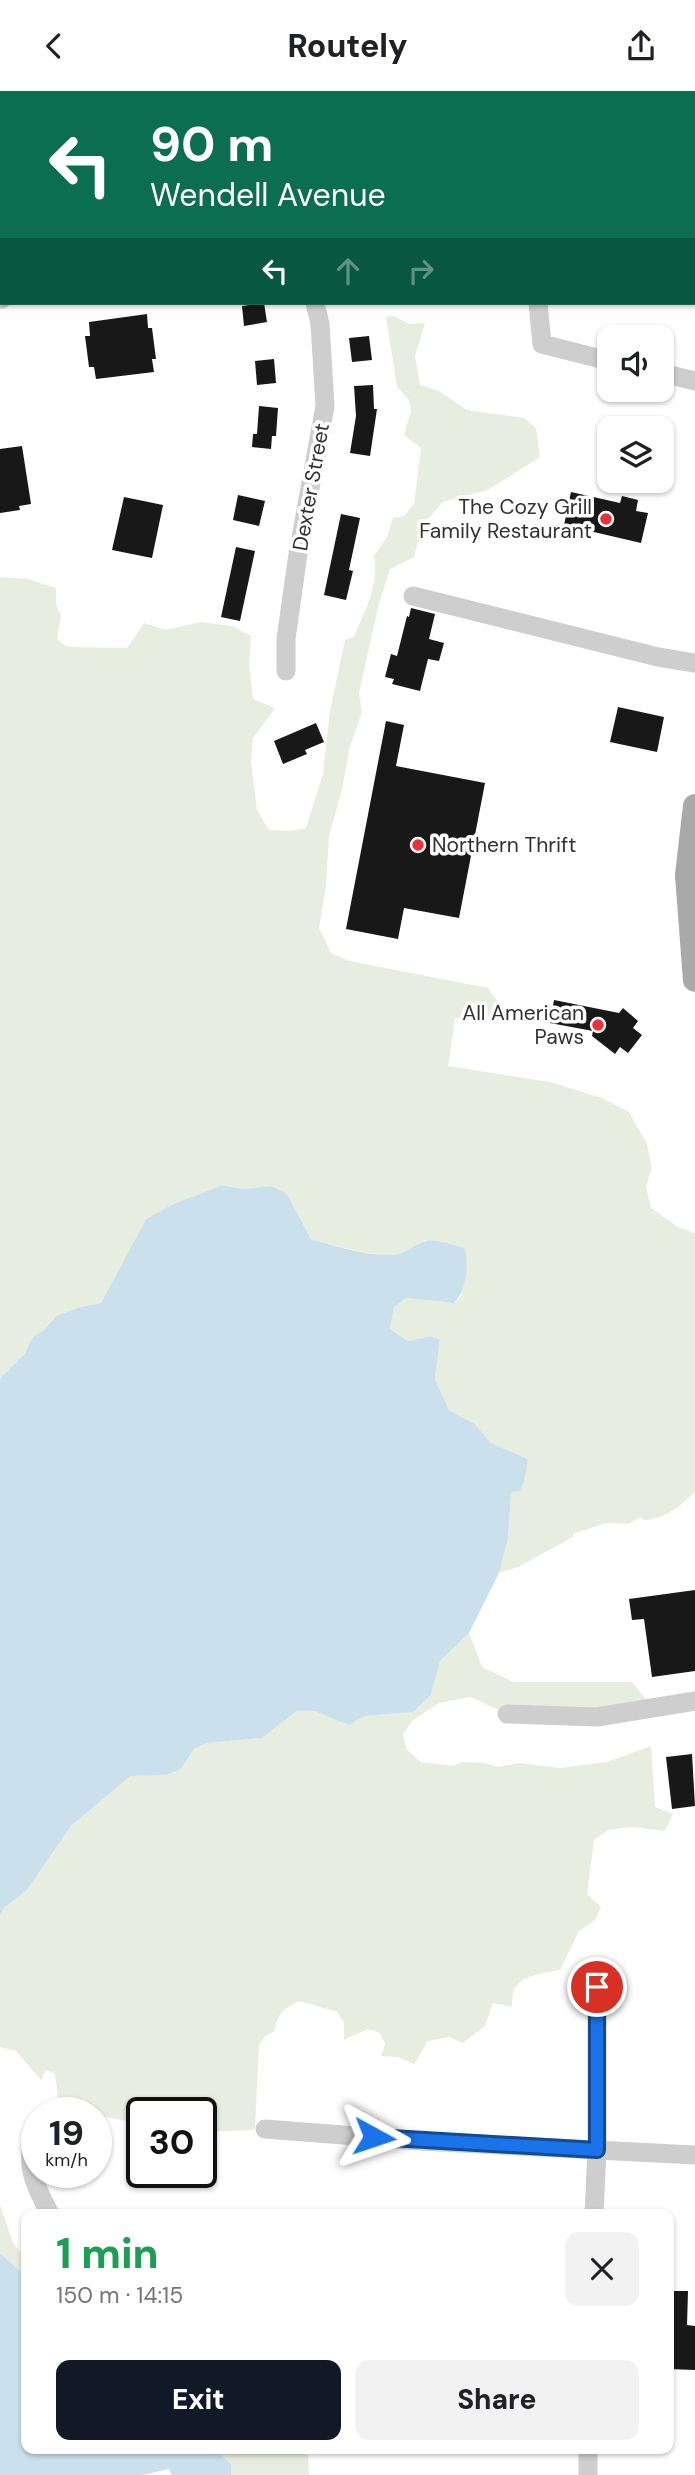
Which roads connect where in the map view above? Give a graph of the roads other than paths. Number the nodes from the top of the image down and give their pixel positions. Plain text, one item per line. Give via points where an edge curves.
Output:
1 (315, 305) edge
2 (538, 305) edge
3 (597, 358) edge
4 (674, 376) edge
5 (695, 381) edge
6 (413, 596) dead end
7 (695, 663) edge
8 (286, 671) dead end
9 (695, 806) edge
10 (695, 980) edge
11 (695, 1702) edge
12 (508, 1714) dead end
13 (597, 1987) dead end
14 (265, 2129) dead end
15 (597, 2150) junction
16 (695, 2155) edge
17 (37, 2188) edge
18 (48, 2209) edge
19 (594, 2209) edge
20 (588, 2454) edge
21 (588, 2475) edge

1 - 8 street, Dexter Street via 325,406 298,554
2 - 3 street via 542,344
4 - 5 street
6 - 7 street
9 - 10 main road via 687,875
11 - 12 street via 597,1717
13 - 15 street
14 - 15 street
15 - 16 street
15 - 19 street
17 - 18 street
20 - 21 street

